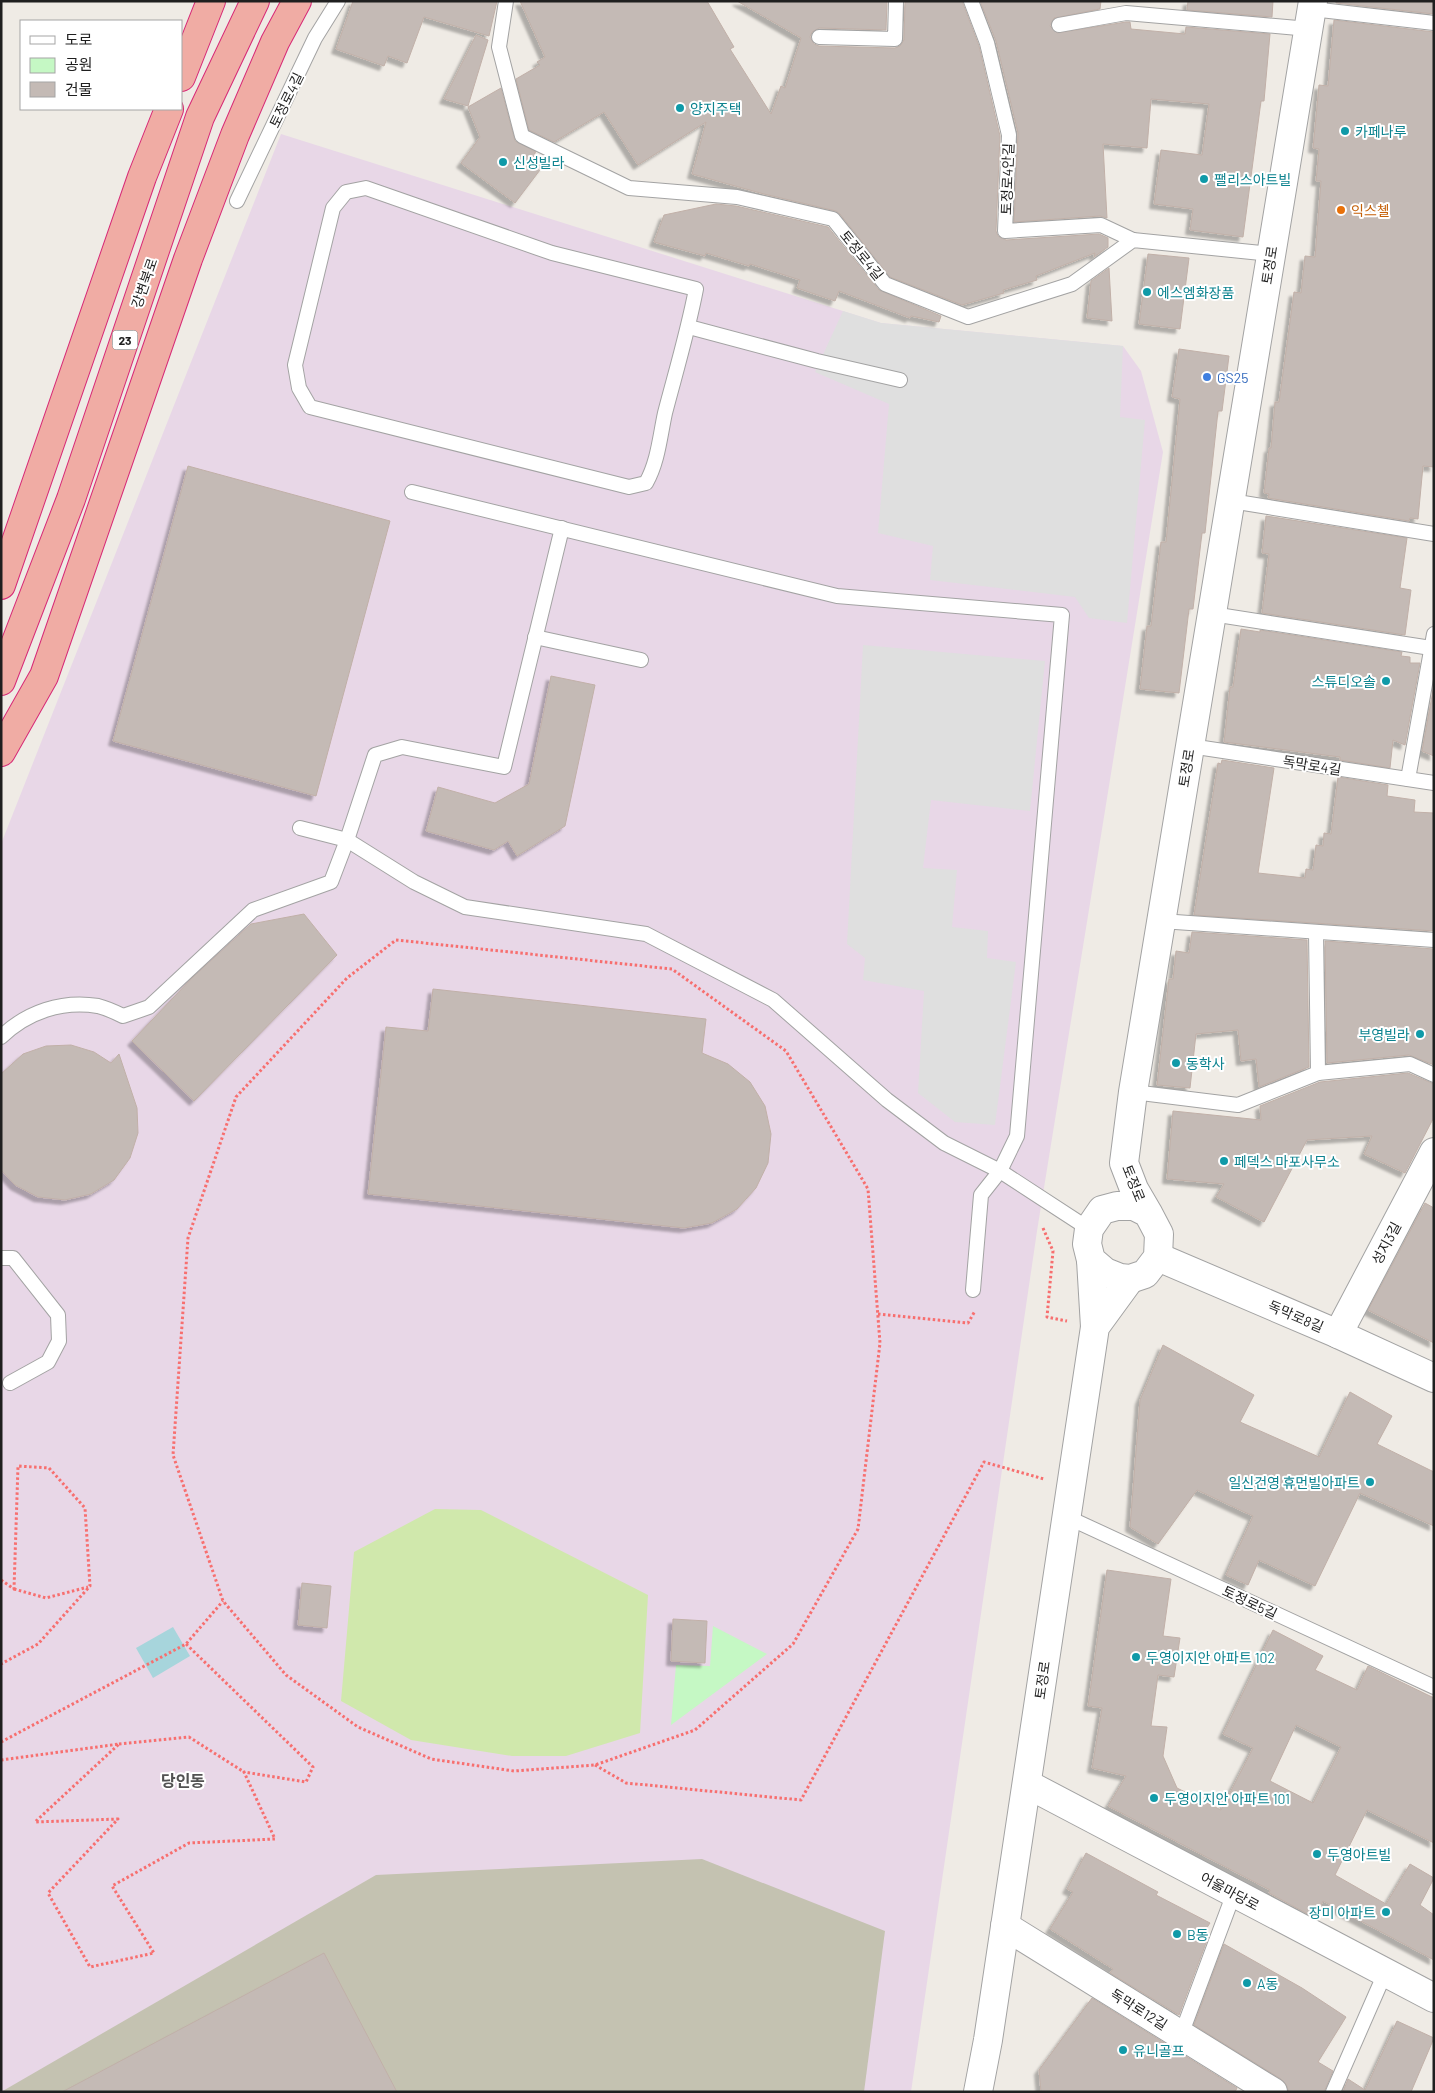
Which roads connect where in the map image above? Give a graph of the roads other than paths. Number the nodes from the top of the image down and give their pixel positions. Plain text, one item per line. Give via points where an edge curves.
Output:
1 (211, 1) edge
2 (255, 1) edge
3 (297, 1) edge
4 (338, 1) edge
5 (506, 1) edge
6 (896, 1) edge
7 (971, 1) edge
8 (1311, 13) edge
9 (1434, 22) edge
10 (1059, 25) dead end
11 (819, 37) dead end
12 (182, 74) edge
13 (169, 110) edge
14 (237, 201) dead end
15 (1133, 240) junction
16 (1271, 254) junction
17 (689, 327) junction
18 (900, 380) dead end
19 (412, 492) dead end
20 (1231, 501) junction
21 (562, 528) junction
22 (1434, 534) edge
23 (1, 585) edge
24 (1212, 614) junction
25 (1434, 634) edge
26 (535, 637) junction
27 (1431, 648) junction
28 (641, 660) dead end
29 (1, 681) edge
30 (1190, 746) junction
31 (1, 752) edge
32 (1408, 779) junction
33 (1434, 783) edge
34 (300, 828) dead end
35 (347, 840) junction
36 (1161, 922) junction
37 (1316, 932) junction
38 (1434, 940) edge
39 (1, 1037) edge
40 (1318, 1073) junction
41 (1434, 1075) edge
42 (1133, 1092) junction
43 (1433, 1156) edge
44 (1124, 1164) junction
45 (1000, 1171) junction
46 (1148, 1214) junction
47 (1096, 1220) junction
48 (1158, 1257) junction
49 (1, 1258) edge
50 (1092, 1260) junction
51 (1130, 1279) junction
52 (972, 1290) dead end
53 (1095, 1327) junction
54 (1338, 1334) junction
55 (1434, 1378) edge
56 (10, 1383) dead end
57 (1066, 1517) junction
58 (1434, 1687) edge
59 (1027, 1784) junction
60 (1234, 1893) junction
61 (1005, 1926) junction
62 (1385, 1973) junction
63 (1434, 1998) edge
64 (1181, 2035) junction
65 (978, 2092) edge
66 (1273, 2092) edge
67 (1333, 2092) edge

1 - 12 highway
2 - 29 highway, 강변북로 / 23 via 200,118 71,499
3 - 31 highway via 275,42 235,135 191,250 44,676
4 - 14 lane, 토정로4길 via 315,38
5 - 15 lane, 토정로4길 via 499,47 522,136 629,188 737,197 833,219 885,284 968,317 1072,284
6 - 11 lane via 895,39
7 - 15 lane, 토정로4안길 via 987,43 1009,136 1005,231 1101,225
8 - 9 lane
8 - 10 lane via 1126,13
8 - 16 street, 토정로
13 - 23 highway via 142,177
15 - 16 lane
16 - 20 street, 토정로
17 - 17 lane via 696,289 552,253 366,188 346,192 333,208 295,365 299,388 310,407 628,487 646,483 652,472
17 - 18 lane
19 - 21 lane
20 - 22 lane
20 - 24 street, 토정로
21 - 26 lane
21 - 45 lane via 837,596 1062,614 1017,1136
24 - 27 lane
24 - 30 street, 토정로
25 - 27 lane
26 - 28 lane
26 - 35 lane via 504,767 402,747 375,755
27 - 32 lane
30 - 32 lane, 독막로4길
30 - 36 street, 토정로
32 - 33 lane, 독막로4길
34 - 35 lane
35 - 39 lane via 331,882 253,910 149,1007 123,1016 99,1006 71,1004 38,1011
35 - 45 lane via 414,882 465,907 646,934 773,1000 887,1100 944,1143
36 - 37 lane
36 - 42 street, 토정로
37 - 38 lane
37 - 40 lane
40 - 41 lane via 1410,1064
40 - 42 lane via 1238,1105
42 - 44 street, 토정로
43 - 54 street, 성지3길
44 - 46 street, 토정로
44 - 47 street
45 - 47 lane
45 - 52 lane via 981,1195
46 - 47 street via 1134,1206 1117,1206
46 - 48 street via 1159,1234
47 - 50 street via 1087,1244
48 - 51 street via 1146,1274
48 - 54 street, 독막로8길
49 - 56 lane via 13,1258 58,1314 59,1341 48,1362
50 - 51 street via 1106,1272
50 - 53 street
51 - 53 street, 토정로
53 - 57 street, 토정로
54 - 55 street, 독막로8길
57 - 58 lane, 토정로5길
57 - 59 street, 토정로
59 - 60 street, 어울마당로
59 - 61 street, 토정로
60 - 62 street, 어울마당로
60 - 64 lane
61 - 64 street, 독막로12길
61 - 65 street, 토정로
62 - 63 street, 어울마당로
62 - 67 lane
64 - 66 street, 독막로12길

